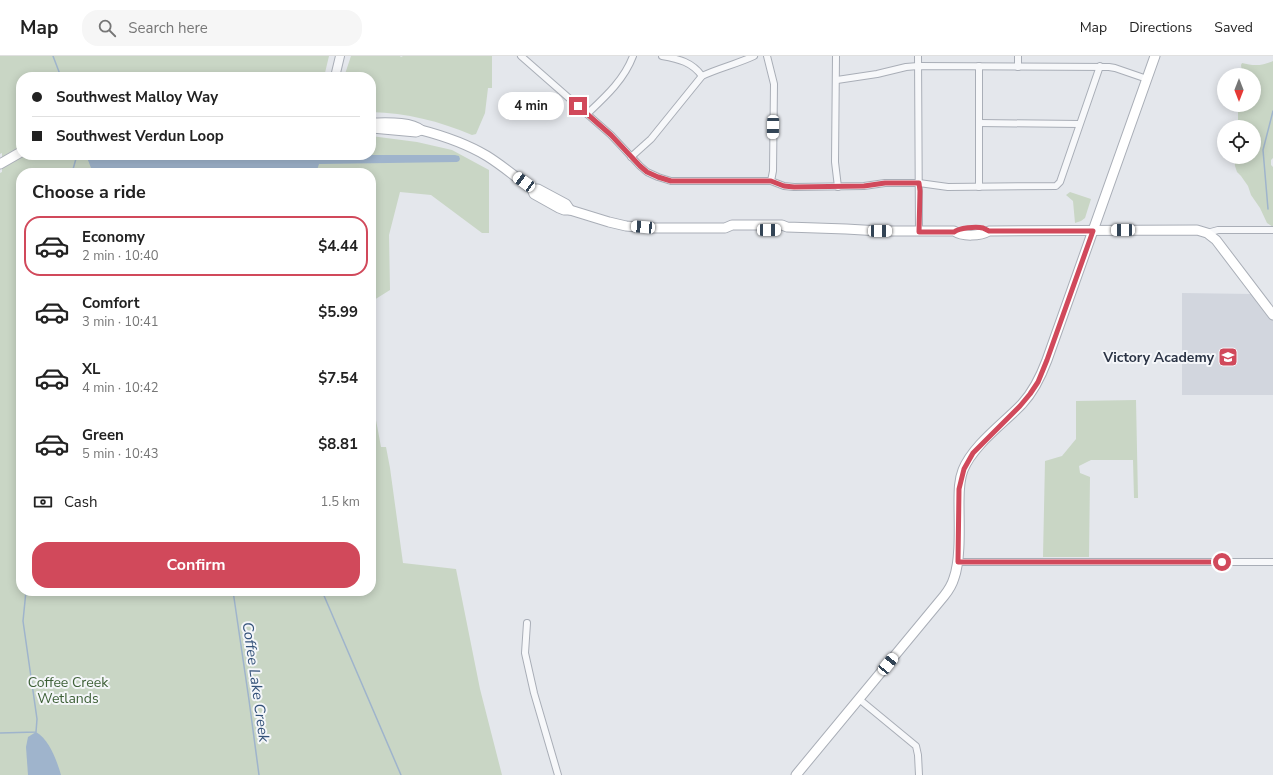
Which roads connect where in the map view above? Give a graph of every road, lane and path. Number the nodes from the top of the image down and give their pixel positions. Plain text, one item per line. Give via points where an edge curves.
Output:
1 (340, 56) edge
2 (521, 56) edge
3 (633, 56) edge
4 (662, 56) edge
5 (754, 56) edge
6 (767, 56) edge
7 (836, 56) edge
8 (918, 56) edge
9 (1018, 56) edge
10 (1155, 56) edge
11 (918, 66) junction
12 (979, 66) junction
13 (1100, 66) junction
14 (1018, 67) junction
15 (336, 72) edge
16 (702, 76) junction
17 (1147, 79) junction
18 (837, 80) junction
19 (587, 114) junction
20 (376, 123) edge
21 (979, 123) junction
22 (1079, 124) junction
23 (376, 128) edge
24 (422, 130) junction
25 (16, 155) edge
26 (631, 157) junction
27 (0, 164) edge
28 (771, 181) junction
29 (919, 183) junction
30 (838, 187) junction
31 (979, 187) junction
32 (1273, 230) edge
33 (1093, 231) junction
34 (919, 232) junction
35 (1207, 233) junction
36 (1273, 314) edge
37 (958, 562) junction
38 (1273, 562) edge
39 (527, 623) dead end
40 (859, 699) junction
41 (558, 775) edge
42 (796, 775) edge
43 (919, 775) edge

1 - 15 street
2 - 19 street
3 - 19 street via 624,75
4 - 16 street via 676,58 692,65
5 - 16 street
6 - 28 street via 774,84
7 - 18 street
8 - 11 street
9 - 14 street
10 - 17 main road
11 - 12 street
11 - 18 street
11 - 29 street
12 - 14 street
12 - 21 street
13 - 14 street
13 - 17 street via 1115,68
13 - 22 street
16 - 26 street via 651,139
17 - 33 main road
18 - 30 street via 835,162
19 - 26 street
20 - 24 main road via 417,126
21 - 22 street
21 - 31 street
22 - 31 street via 1058,185
23 - 24 main road via 416,132
24 - 34 main road via 477,150 532,189 534,194 564,210 634,227 731,230 782,230 787,227
25 - 27 main road
26 - 28 street via 647,172 671,181
28 - 30 street via 794,187
29 - 30 street
29 - 31 street via 948,187
29 - 34 street
32 - 35 street via 1218,230
33 - 34 main road via 989,231 983,234
33 - 35 main road via 1188,229
33 - 37 main road via 1038,382 1020,406 973,453 964,469 959,489
35 - 36 main road via 1216,240
37 - 38 street
37 - 40 main road via 955,578 946,593
39 - 41 street via 525,653
40 - 42 main road
40 - 43 street via 916,746

